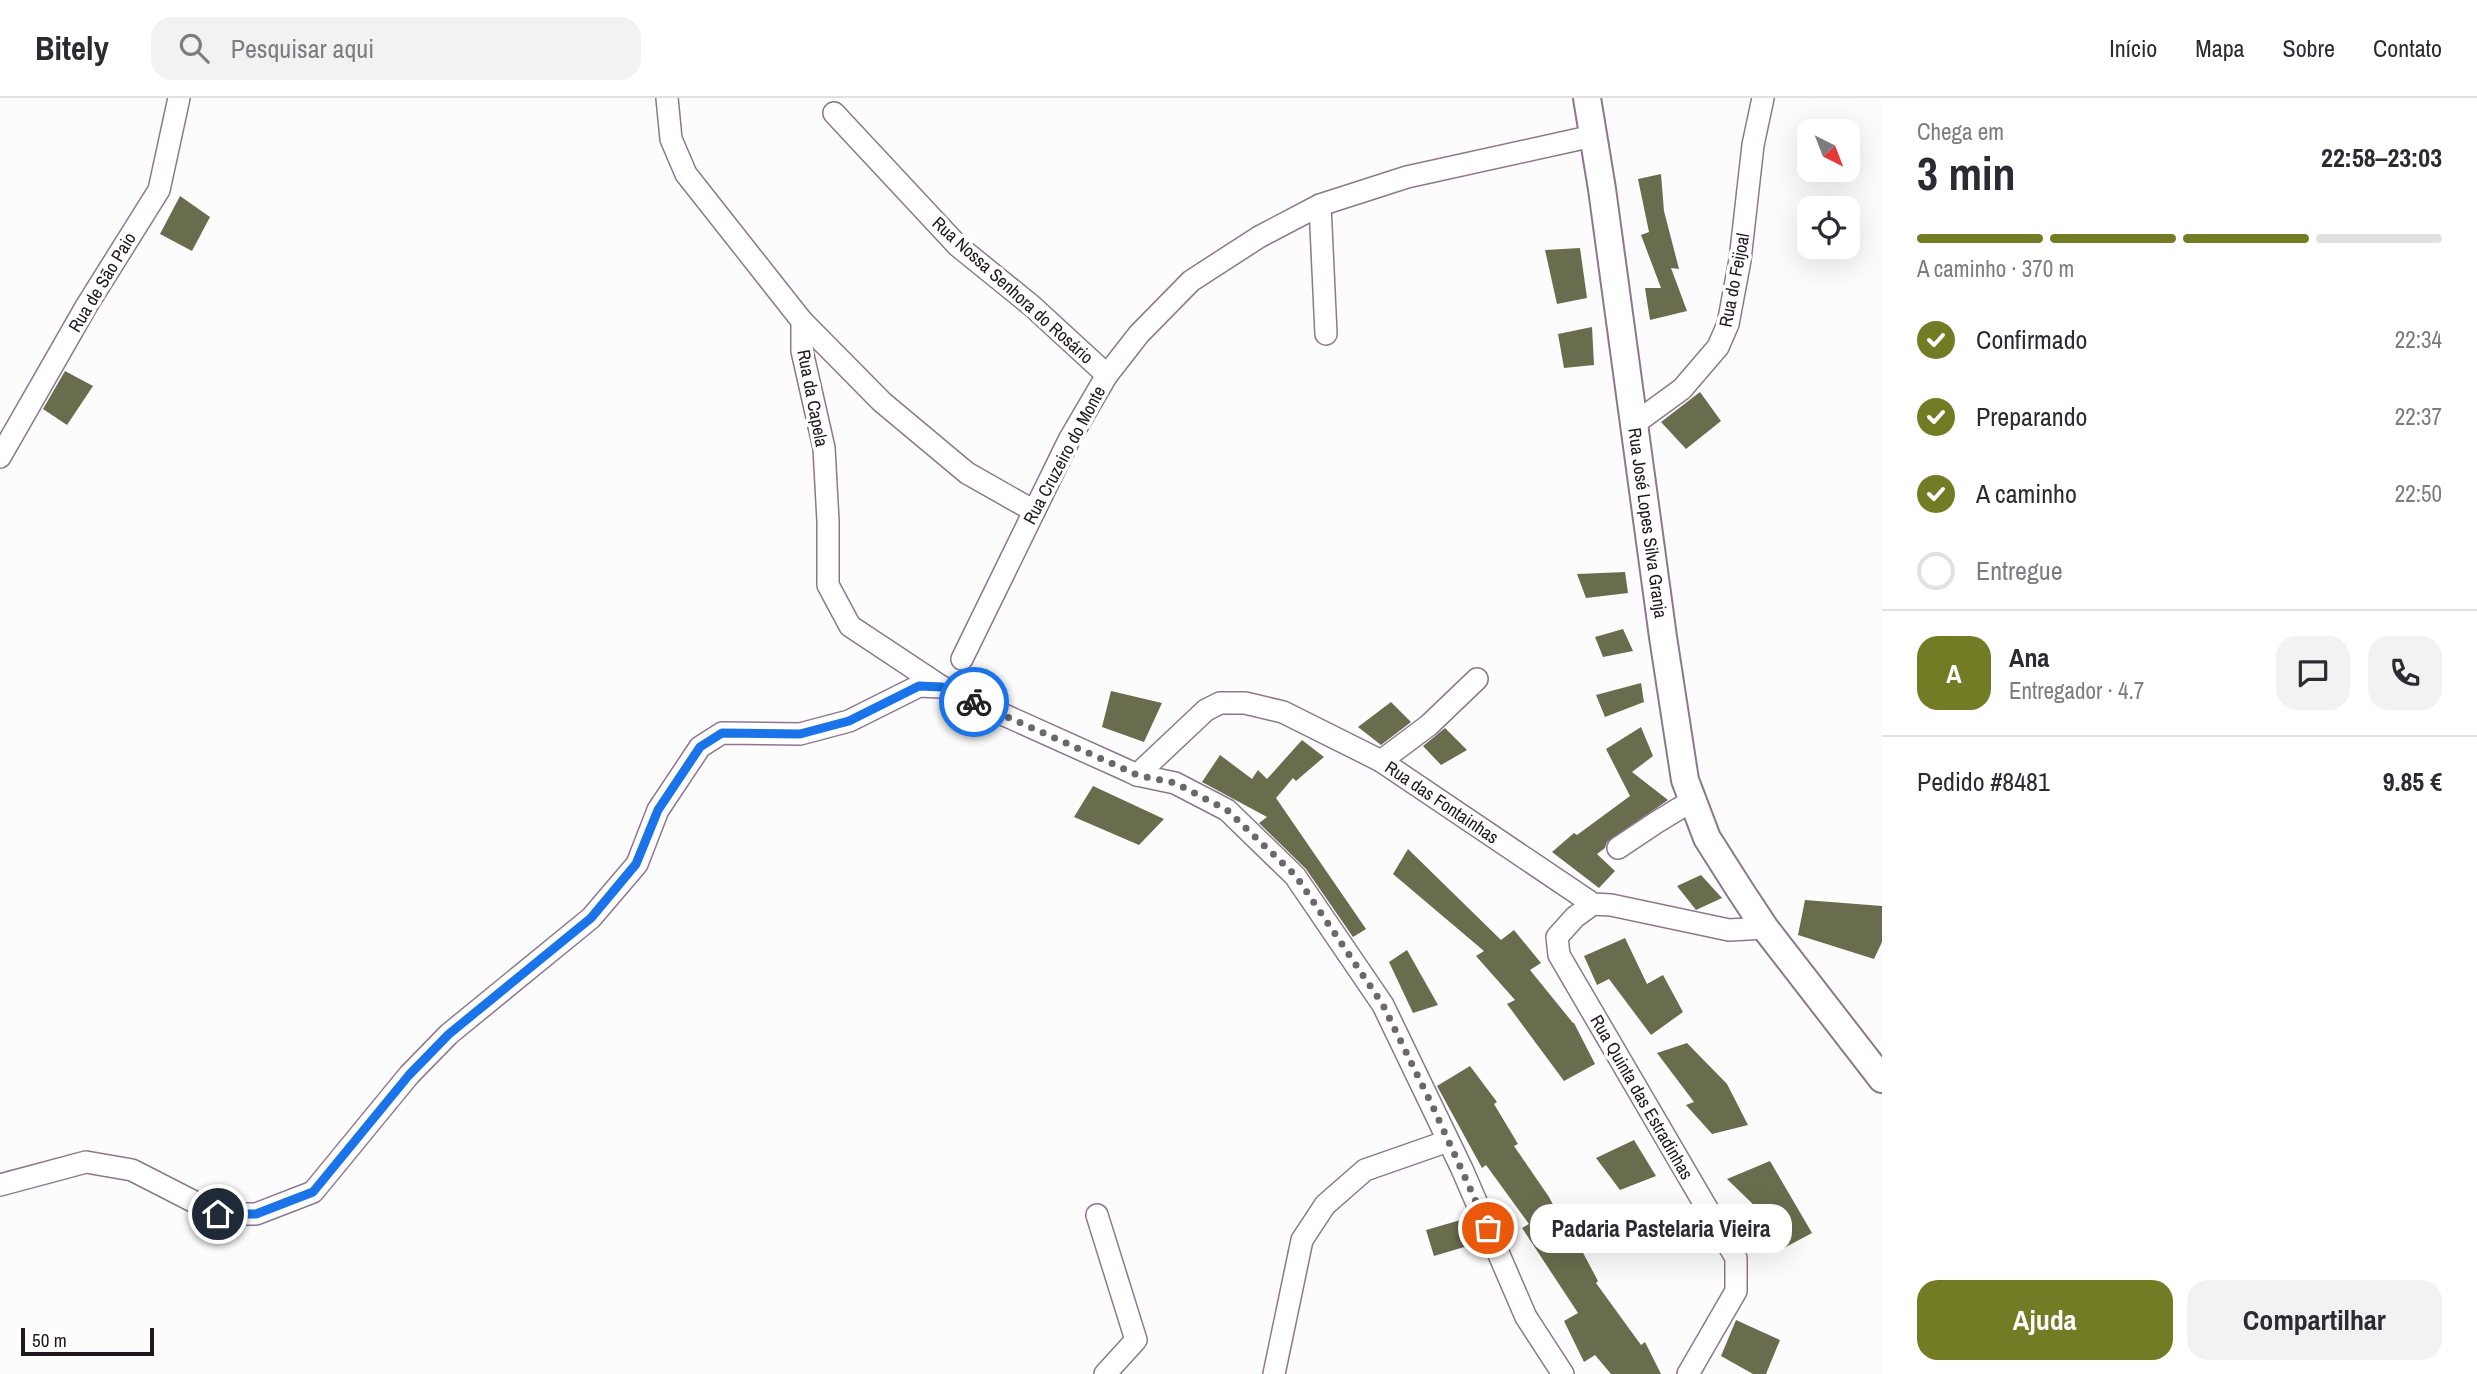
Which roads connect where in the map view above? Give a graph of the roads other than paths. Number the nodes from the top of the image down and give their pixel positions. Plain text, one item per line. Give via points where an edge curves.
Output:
1 (179, 98) edge
2 (667, 98) edge
3 (1587, 98) edge
4 (1763, 98) edge
5 (834, 113) dead end
6 (1593, 136) junction
7 (1320, 205) junction
8 (802, 321) junction
9 (1326, 334) dead end
10 (1107, 375) junction
11 (1634, 424) junction
12 (0, 457) edge
13 (1034, 511) junction
14 (962, 659) dead end
15 (1477, 680) dead end
16 (942, 687) junction
17 (1381, 761) junction
18 (1137, 775) junction
19 (1693, 800) junction
20 (1618, 848) dead end
21 (1593, 904) junction
22 (1765, 928) junction
23 (1882, 1079) edge
24 (1448, 1141) junction
25 (0, 1185) edge
26 (1097, 1214) dead end
27 (1105, 1374) edge
28 (1274, 1374) edge
29 (1563, 1374) edge
30 (1688, 1374) edge

1 - 12 street, Rua de São Paio via 159,190
2 - 8 street via 671,139 686,174
3 - 6 main road, Rua José Lopes Silva Granja
4 - 11 street, Rua do Feijoal via 1728,324 1718,347 1682,390
5 - 10 street, Rua Nossa Senhora do Rosário via 958,246
6 - 7 street, Rua Cruzeiro do Monte via 1407,177
6 - 11 main road, Rua José Lopes Silva Granja
7 - 9 street
7 - 10 street, Rua Cruzeiro do Monte via 1191,281
8 - 13 street via 882,402 956,464
8 - 16 street, Rua da Capela via 802,351 824,448 828,585 850,626
10 - 13 street, Rua Cruzeiro do Monte
11 - 19 main road, Rua José Lopes Silva Granja via 1685,780
13 - 14 street, Rua Cruzeiro do Monte
15 - 17 street
16 - 18 street, Rua da Capela
16 - 25 street via 919,686 849,721 800,734 722,733 700,747 658,810 636,864 591,918 449,1034 409,1075 313,1192 256,1214 218,1214 132,1170 86,1162
17 - 18 street, Rua das Fontainhas via 1283,712 1245,703 1220,704 1206,710
17 - 21 street, Rua das Fontainhas
18 - 24 street, Rua da Capela via 1175,783 1227,810 1296,876 1383,1005
19 - 20 street
19 - 22 main road, Rua José Lopes Silva Granja via 1707,838
21 - 22 street, Rua das Fontainhas via 1729,930
21 - 30 street, Rua Quinta das Estradinhas via 1557,937 1559,955 1735,1258 1736,1291
22 - 23 main road, Rua José Lopes Silva Granja
24 - 28 street via 1365,1170 1325,1205 1302,1240
24 - 29 street, Rua da Capela via 1526,1317
26 - 27 street via 1136,1340

